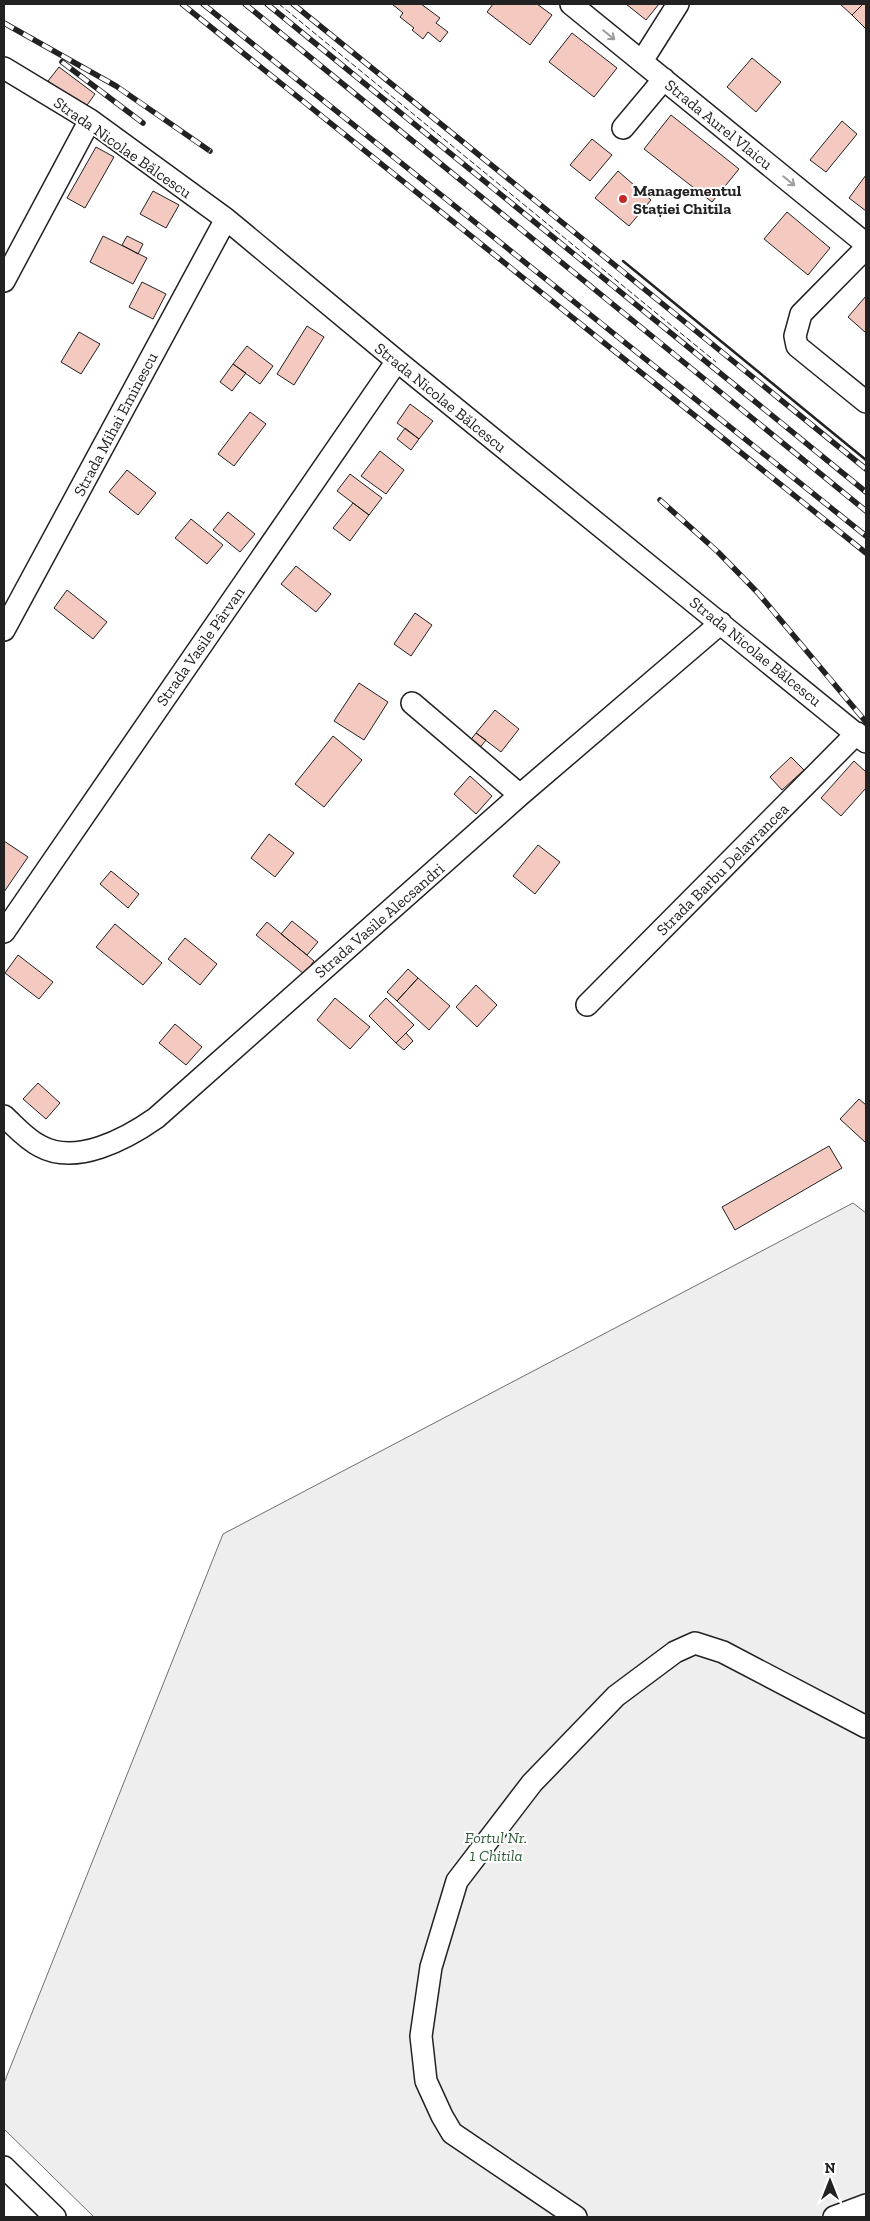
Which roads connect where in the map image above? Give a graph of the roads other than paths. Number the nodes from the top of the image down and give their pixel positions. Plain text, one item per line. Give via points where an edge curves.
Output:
1 (571, 4) edge
2 (678, 4) edge
3 (642, 61) junction
4 (4, 68) edge
5 (664, 79) junction
6 (90, 120) junction
7 (623, 128) dead end
8 (226, 219) junction
9 (866, 244) edge
10 (866, 248) edge
11 (4, 280) edge
12 (396, 361) junction
13 (866, 401) edge
14 (721, 623) junction
15 (4, 630) edge
16 (412, 703) dead end
17 (862, 738) edge
18 (520, 795) junction
19 (4, 932) edge
20 (587, 1005) dead end
21 (10, 1122) edge
22 (866, 1726) edge
23 (4, 2167) edge
24 (866, 2205) edge
25 (55, 2217) edge
26 (576, 2217) edge
27 (834, 2217) edge

1 -> 3 street, Strada Aurel Vlaicu
2 - 3 street
3 - 5 street, Strada Aurel Vlaicu
4 - 6 street, Strada Nicolae Bălcescu
5 - 7 street
5 -> 9 street, Strada Aurel Vlaicu
6 - 8 street, Strada Nicolae Bălcescu
6 - 11 street
8 - 12 street, Strada Nicolae Bălcescu
8 - 15 street, Strada Mihai Eminescu
10 - 13 street via 801,314 795,336 797,346
12 - 14 street, Strada Nicolae Bălcescu
12 - 19 street, Strada Vasile Pârvan
14 - 17 street, Strada Nicolae Bălcescu
14 - 18 street, Strada Vasile Alecsandri
16 - 18 street
17 - 20 street, Strada Barbu Delavrancea
18 - 21 street, Strada Vasile Alecsandri via 156,1118 136,1132 106,1146 59,1152 38,1145
22 - 26 street via 723,1652 695,1643 675,1652 616,1696 532,1783 457,1881 431,1967 421,2036 426,2081 452,2133
23 - 25 street
24 - 27 street

